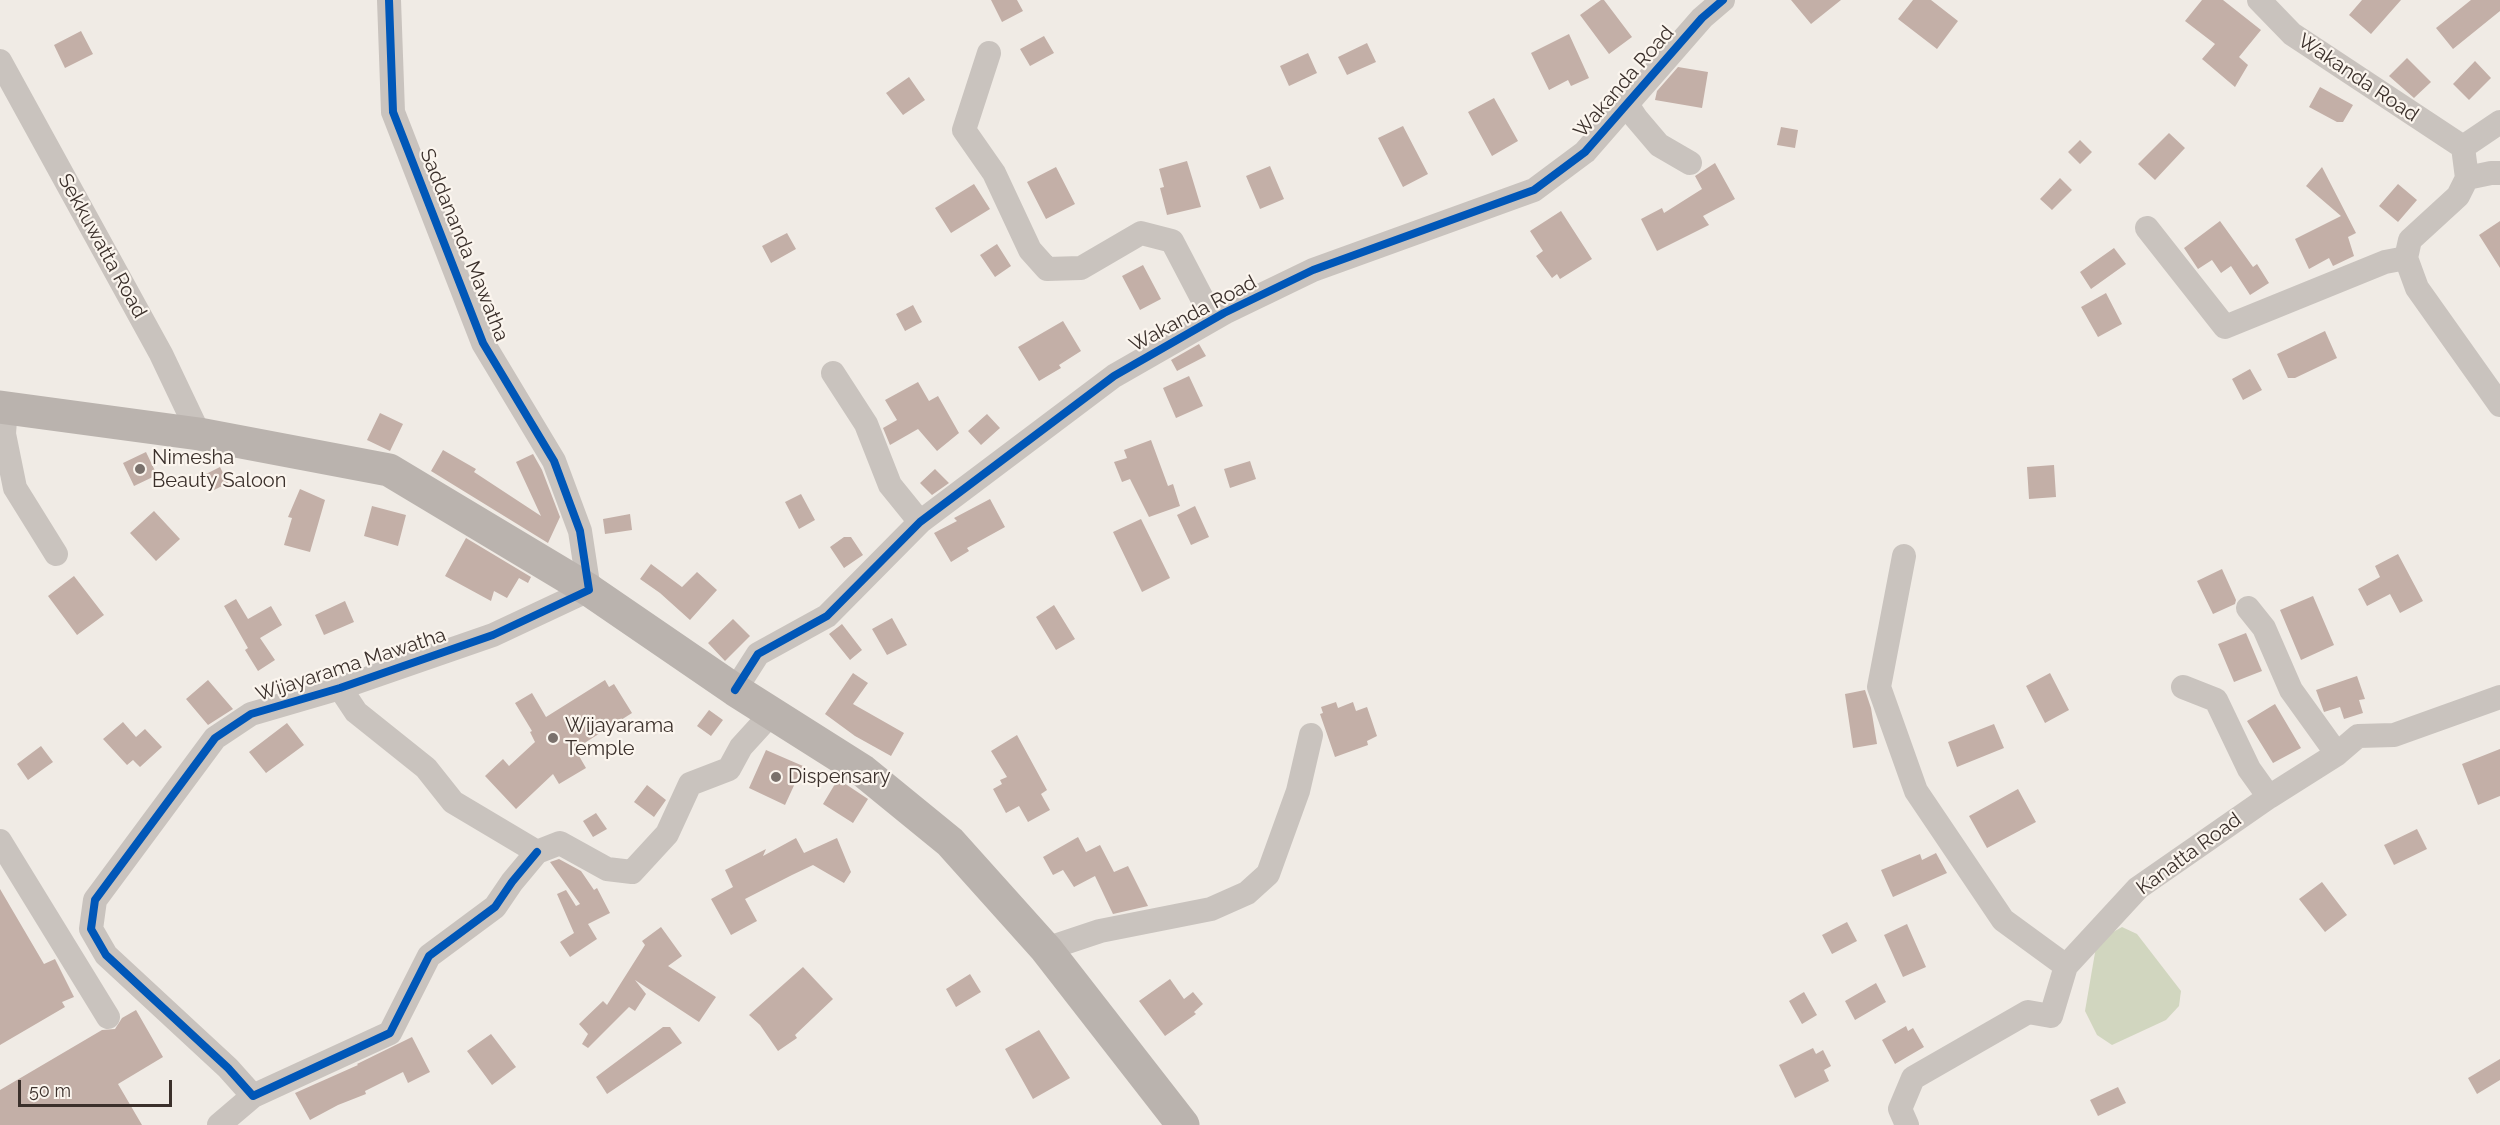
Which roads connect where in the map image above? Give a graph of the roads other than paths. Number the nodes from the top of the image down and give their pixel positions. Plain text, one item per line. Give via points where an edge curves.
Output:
1 (389, 0) edge
2 (1723, 0) edge
3 (2259, 0) edge
4 (988, 53) dead end
5 (0, 61) edge
6 (1626, 103) junction
7 (2500, 122) edge
8 (2463, 147) junction
9 (1690, 163) dead end
10 (2500, 173) edge
11 (2467, 178) junction
12 (2147, 228) dead end
13 (2406, 258) junction
14 (1224, 313) junction
15 (833, 373) dead end
16 (2500, 405) edge
17 (3, 406) edge
18 (199, 434) junction
19 (920, 522) junction
20 (56, 554) dead end
21 (1904, 556) dead end
22 (589, 590) junction
23 (2248, 608) dead end
24 (2183, 687) dead end
25 (339, 688) junction
26 (735, 690) junction
27 (2500, 697) edge
28 (772, 713) junction
29 (1311, 735) dead end
30 (2337, 754) junction
31 (2269, 797) junction
32 (0, 841) edge
33 (541, 851) junction
34 (1046, 949) junction
35 (2066, 966) junction
36 (108, 1017) dead end
37 (253, 1096) junction
38 (219, 1125) edge
39 (1183, 1125) edge
40 (1907, 1125) edge

1 - 22 street, Saddananda Mawatha via 393,112 483,343 554,461 580,531
2 - 6 street, Wakanda Road
3 - 8 street, Wakanda Road via 2292,34
4 - 14 street via 964,130 994,173 1030,250 1047,269 1080,268 1141,233 1172,241 1205,304
5 - 18 street, Sekkuwatta Road via 161,354
6 - 9 street via 1659,145
6 - 14 street, Wakanda Road via 1585,152 1534,190 1313,270
7 - 8 street
8 - 11 street
10 - 11 street
11 - 13 street via 2458,196 2410,240
12 - 13 street via 2225,327 2385,262
13 - 16 street via 2417,288
14 - 19 street, Wakanda Road via 1114,376
15 - 19 street via 866,424 890,485
17 - 18 main road
17 - 20 street via 4,434 15,488
18 - 22 main road via 388,470
19 - 26 street, Wakanda Road via 827,616 758,654
21 - 35 street via 1879,687 1916,791 2002,920
22 - 25 street, Wijayarama Mawatha via 494,635
22 - 26 main road
23 - 30 street via 2265,628 2291,690
24 - 31 street via 2216,700 2249,769
25 - 33 street via 356,712 426,768 453,802
25 - 37 street, Wijayarama Mawatha via 251,714 215,738 95,900 91,929 106,955
26 - 28 main road
27 - 30 street, Kanatta Road via 2394,735 2358,736
28 - 33 street via 741,747 729,769 690,784 667,834 632,872 607,869 560,843
28 - 34 main road via 863,771 950,842
29 - 34 street via 1299,791 1268,874 1247,893 1211,909 1100,931
30 - 31 street, Kanatta Road
31 - 35 street, Kanatta Road via 2138,888
32 - 36 street
33 - 37 street via 495,907 429,956 390,1033
34 - 39 main road
35 - 40 street, Kanatta Road via 2051,1016 2028,1012 1913,1078 1900,1109
37 - 38 street

